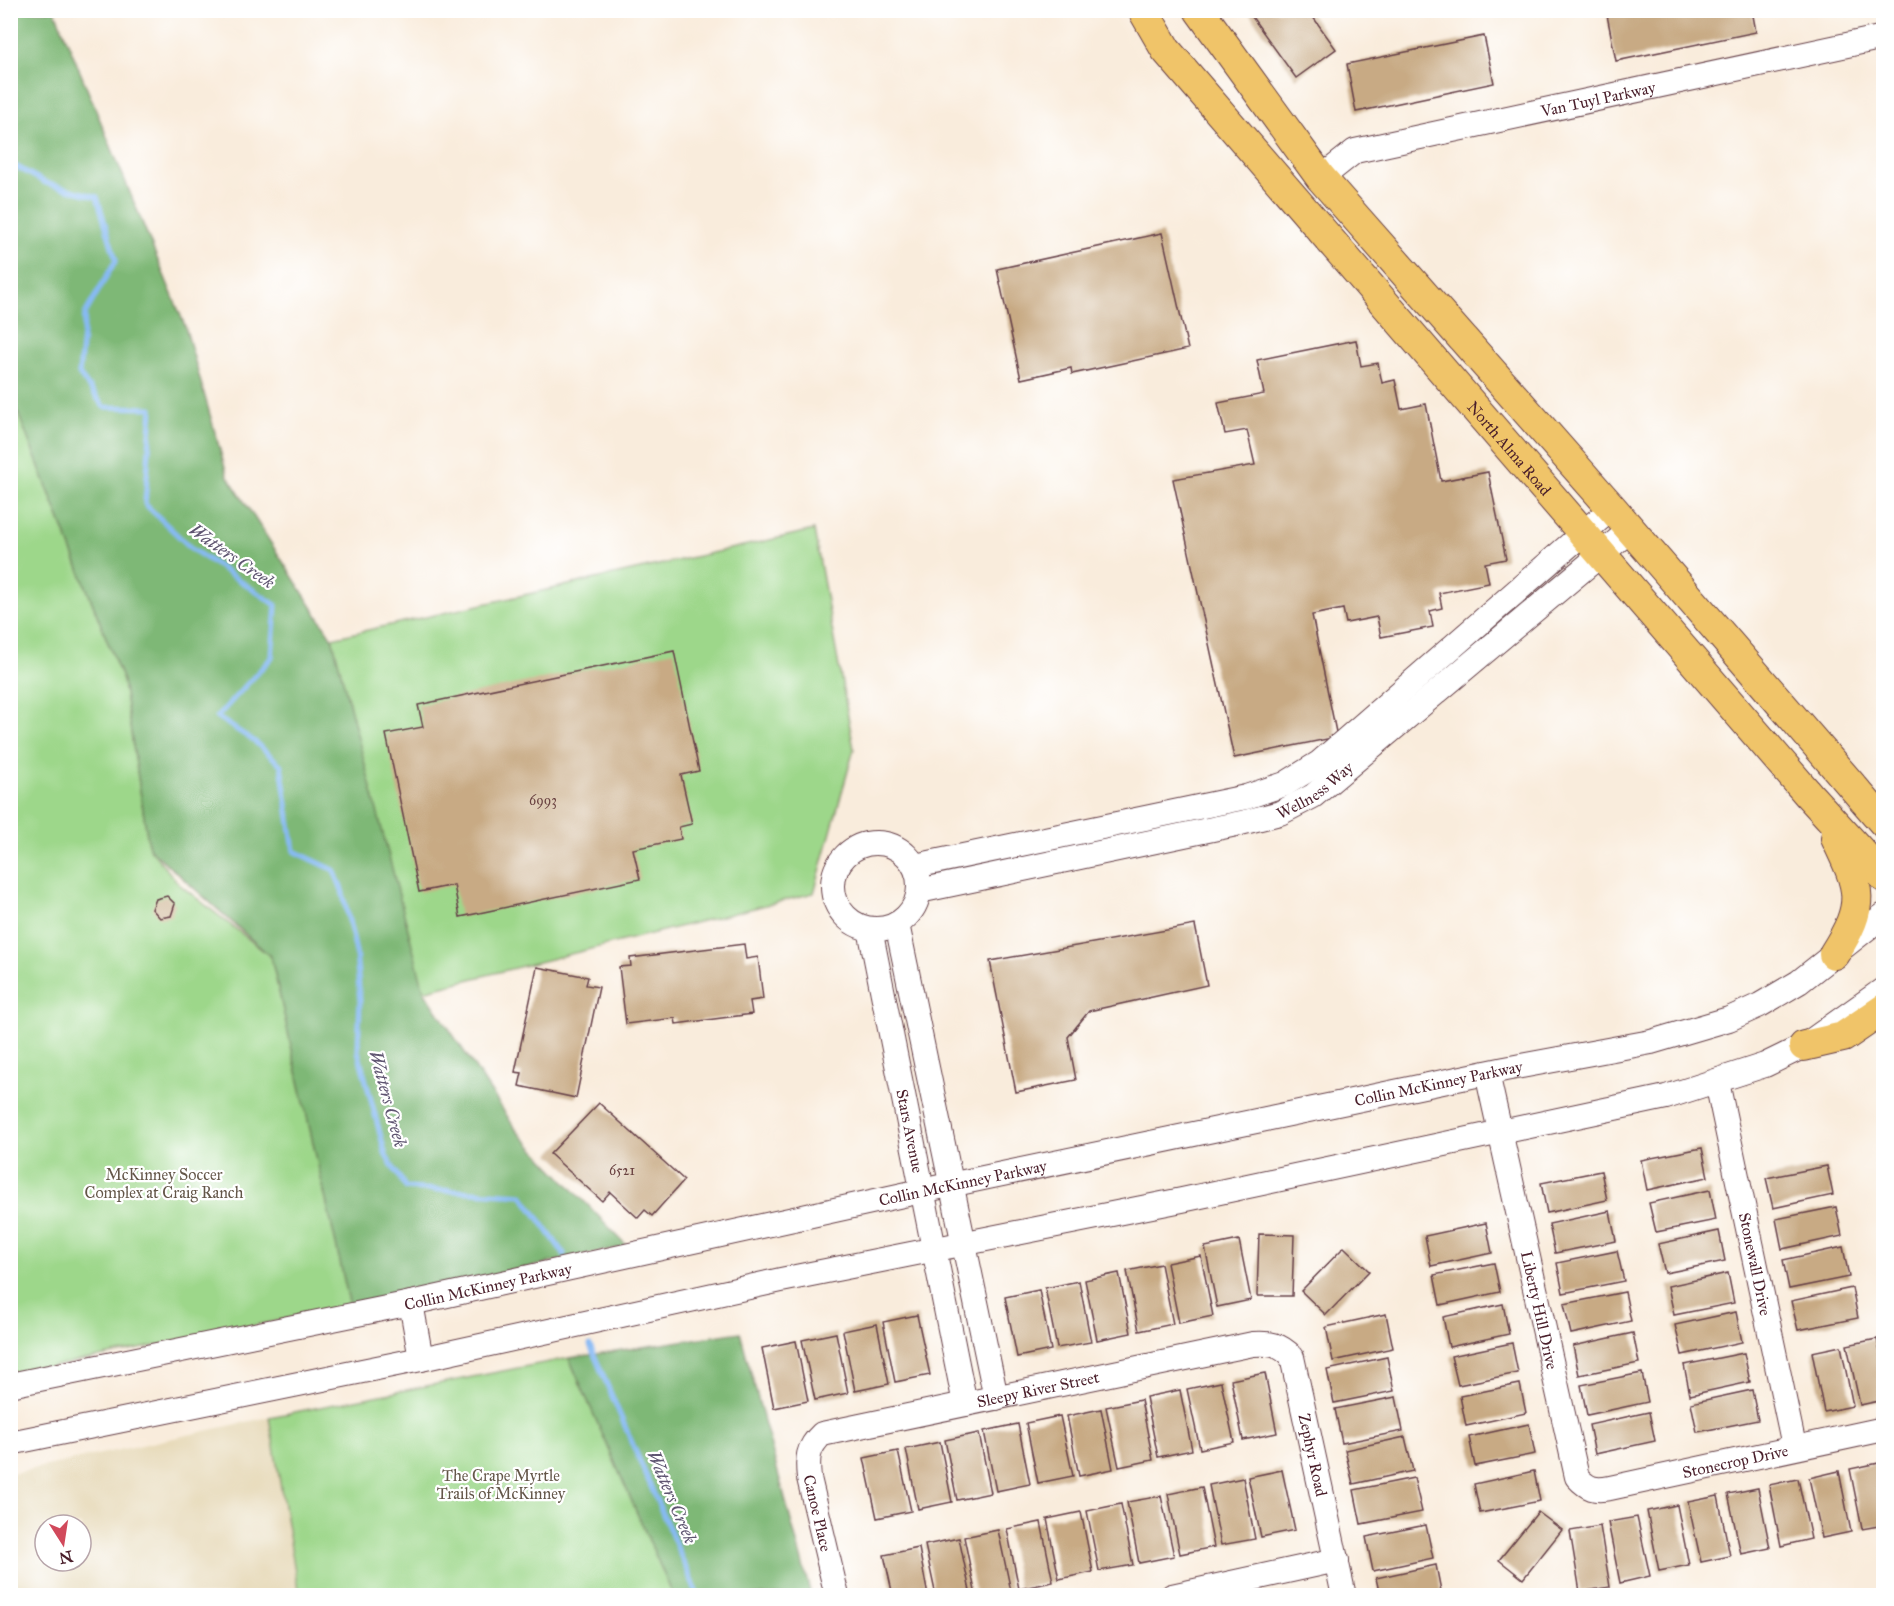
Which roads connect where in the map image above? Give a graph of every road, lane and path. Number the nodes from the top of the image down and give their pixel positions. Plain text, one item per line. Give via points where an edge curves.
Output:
1 (1143, 10) edge
2 (1199, 10) edge
3 (1884, 37) edge
4 (1321, 178) junction
5 (1621, 519) junction
6 (1584, 531) junction
7 (1603, 554) junction
8 (1820, 806) junction
9 (1880, 817) edge
10 (915, 866) junction
11 (1884, 877) edge
12 (919, 891) junction
13 (1884, 915) edge
14 (897, 924) junction
15 (870, 929) junction
16 (1834, 954) junction
17 (1884, 989) edge
18 (1884, 1009) edge
19 (1804, 1046) junction
20 (1487, 1073) junction
21 (1717, 1082) junction
22 (1500, 1132) junction
23 (951, 1185) junction
24 (921, 1191) junction
25 (963, 1242) junction
26 (933, 1248) junction
27 (411, 1303) junction
28 (1253, 1344) joint
29 (421, 1359) junction
30 (10, 1385) edge
31 (996, 1398) junction
32 (965, 1404) junction
33 (1884, 1429) edge
34 (822, 1434) joint
35 (10, 1443) edge
36 (1794, 1446) junction
37 (1586, 1487) joint
38 (1337, 1560) junction
39 (837, 1596) edge
40 (1172, 1596) edge
41 (1344, 1596) edge

1 - 6 main road, North Alma Road via 1166,50
2 - 4 main road
3 - 4 street, Van Tuyl Parkway via 1354,152
4 - 5 main road
5 - 6 street, Wellness Way
5 - 7 street, Wellness Way
5 - 9 main road
6 - 7 main road, North Alma Road
6 - 10 street, Wellness Way via 1318,763 1286,784 1246,797
7 - 8 main road, North Alma Road
7 - 12 street, Wellness Way via 1313,796 1280,813
8 - 11 main road, North Alma Road
8 - 16 main road via 1855,879 1858,894 1852,926
10 - 12 street
10 - 15 street via 905,854 884,844 869,844 844,858 835,873 835,898 849,920
12 - 14 street via 909,915
13 - 16 street, Collin McKinney Parkway
14 - 15 street
14 - 23 street, Stars Avenue
15 - 24 street, Stars Avenue
16 - 20 street, Collin McKinney Parkway via 1799,982 1729,1019 1651,1042
17 - 19 street
18 - 19 main road via 1843,1037
19 - 21 street
20 - 22 street, Liberty Hill Drive
20 - 23 street, Collin McKinney Parkway
21 - 22 street via 1610,1111
21 - 36 street, Stonewall Drive
22 - 25 street via 1206,1196
22 - 37 street, Liberty Hill Drive via 1577,1478
23 - 24 street, Collin McKinney Parkway
23 - 25 street, Stars Avenue
24 - 26 street, Stars Avenue
24 - 27 street, Collin McKinney Parkway
25 - 26 street
25 - 31 street, Stars Avenue
26 - 29 street
26 - 32 street, Stars Avenue
27 - 29 street
27 - 30 street, Collin McKinney Parkway
28 - 31 street, Sleepy River Street
28 - 38 street, Zephyr Road via 1269,1343 1284,1348 1292,1357
29 - 35 street
31 - 32 street, Sleepy River Street
32 - 34 street, Sleepy River Street
33 - 36 street, Stonecrop Drive
34 - 39 street, Canoe Place via 811,1444 807,1459
36 - 37 street, Stonecrop Drive via 1610,1488
38 - 40 street
38 - 41 street, Zephyr Road

